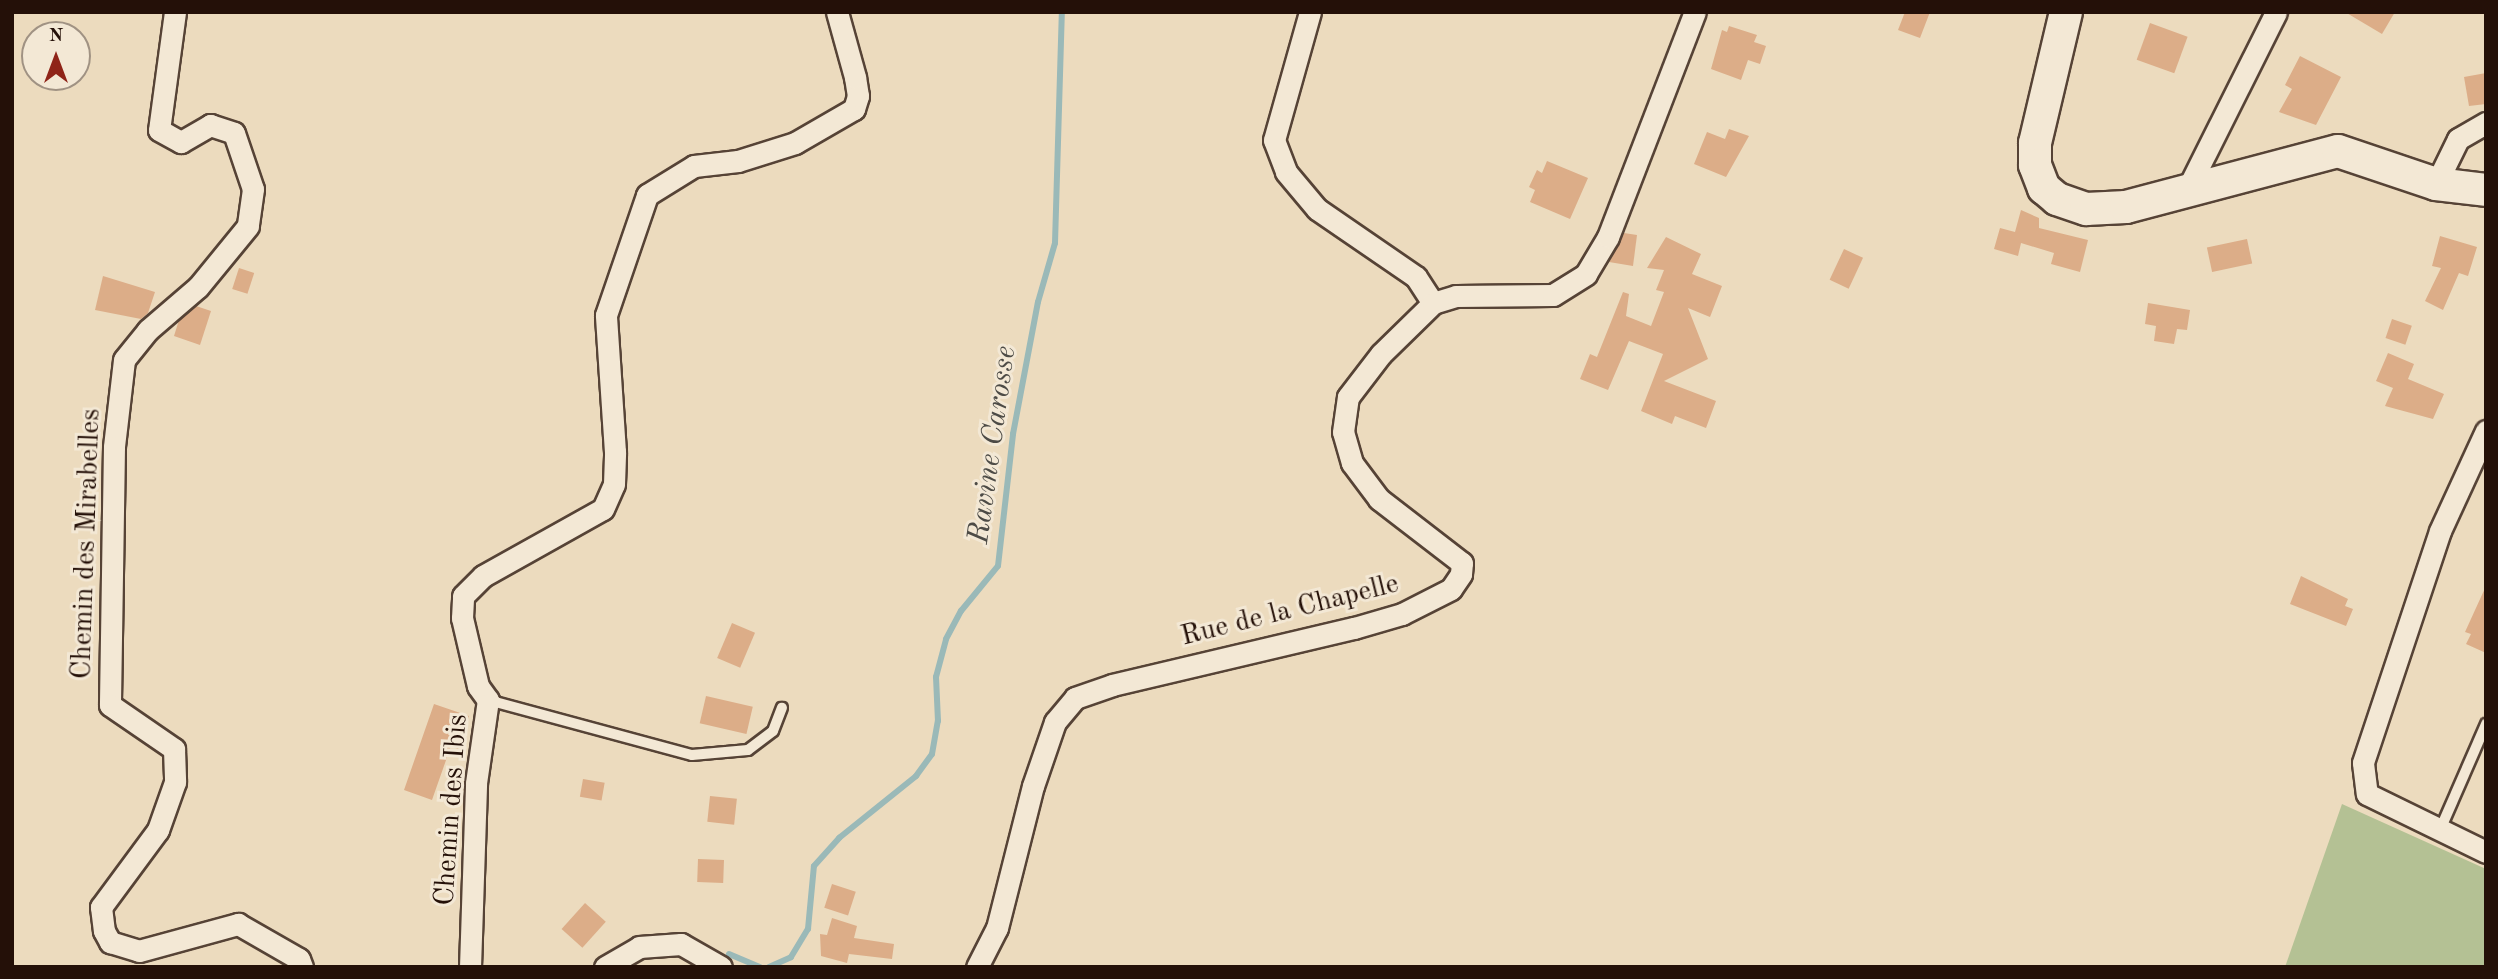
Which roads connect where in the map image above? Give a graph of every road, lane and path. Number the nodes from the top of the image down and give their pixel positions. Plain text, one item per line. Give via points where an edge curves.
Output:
1 (175, 12) edge
2 (837, 12) edge
3 (1310, 12) edge
4 (1695, 12) edge
5 (2066, 12) edge
6 (2276, 12) edge
7 (2486, 123) edge
8 (2436, 184) junction
9 (2486, 190) edge
10 (2185, 194) junction
11 (1433, 303) junction
12 (2486, 432) edge
13 (488, 700) junction
14 (782, 708) dead end
15 (2486, 724) edge
16 (2440, 830) junction
17 (2486, 852) edge
18 (302, 967) edge
19 (470, 967) edge
20 (605, 967) edge
21 (721, 967) edge
22 (977, 967) edge

1 - 18 street, Chemin des Mirabelles via 159,130 181,142 211,125 234,133 253,189 248,226 198,287 148,330 124,360 114,447 110,705 174,749 175,782 158,830 101,907 104,931 110,942 139,951 238,924 299,959
2 - 13 street, Chemin des Ibis via 855,77 858,96 854,109 795,143 738,160 694,166 647,195 606,315 614,484 603,509 483,576 463,596 461,618 478,687
3 - 11 street via 1274,140 1286,172 1318,209 1416,277
4 - 11 street via 1608,237 1586,274 1553,295 1457,296
5 - 10 main road via 2035,143 2035,165 2044,188 2057,199 2087,209
6 - 10 street
7 - 8 street via 2458,139
8 - 9 main road
8 - 10 main road via 2338,151
11 - 22 street, Rue de la Chapelle via 1381,354 1348,397 1343,432 1352,463 1379,499 1462,563 1451,589 1402,614 1354,628 1126,681 1075,698 1055,722 1033,786 997,928
12 - 16 street via 2440,531 2363,762 2367,794
13 - 14 lane via 692,755 748,750 773,731
13 - 19 street, Chemin des Ibis via 476,783
15 - 16 lane
16 - 17 street
20 - 21 street via 639,947 681,944

